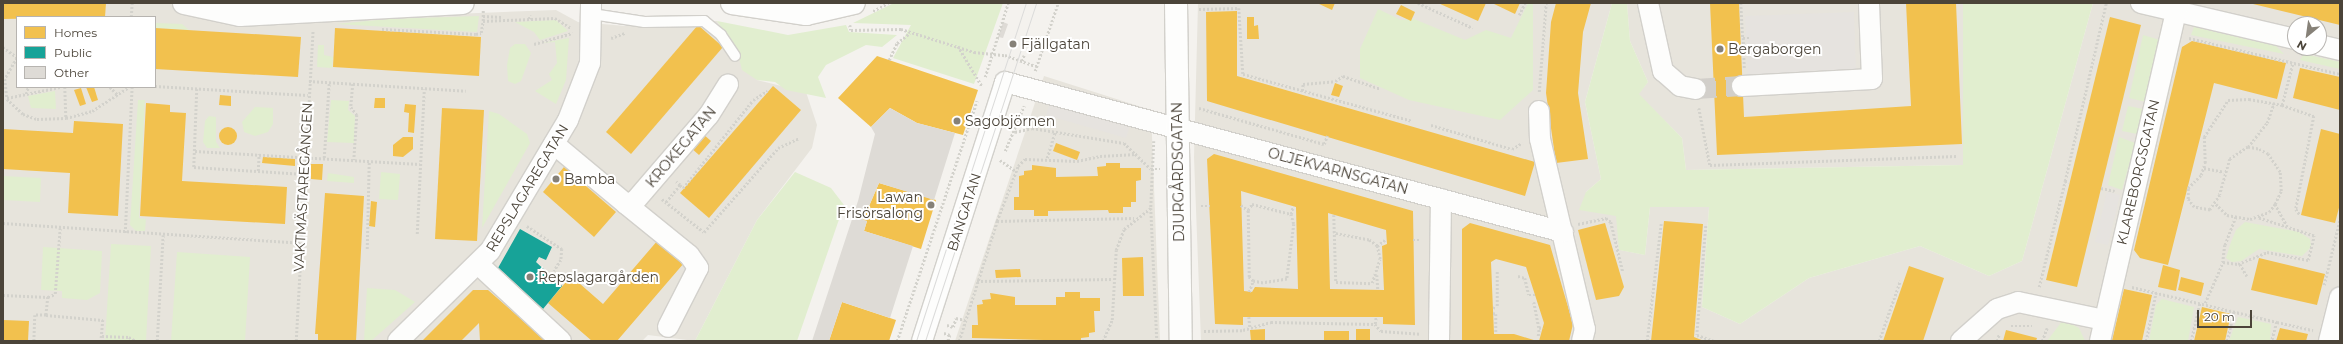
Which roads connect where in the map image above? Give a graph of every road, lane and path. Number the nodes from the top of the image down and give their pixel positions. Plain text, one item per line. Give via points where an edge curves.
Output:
1 (132, 3) edge
2 (184, 3) edge
3 (463, 3) edge
4 (483, 3) edge
5 (732, 3) edge
6 (854, 3) edge
7 (1008, 3) edge
8 (1058, 3) edge
9 (1176, 3) edge
10 (1418, 3) edge
11 (1525, 3) edge
12 (1546, 3) edge
13 (1648, 3) edge
14 (1741, 3) edge
15 (1869, 3) edge
16 (2106, 3) edge
17 (2141, 3) edge
18 (412, 4) edge
19 (2177, 7) edge
20 (591, 8) edge
21 (240, 9) edge
22 (1199, 10) dead end
23 (530, 15) dead end
24 (1519, 15) dead end
25 (131, 16) edge
26 (483, 16) junction
27 (502, 17) dead end
28 (529, 19) junction
29 (483, 21) junction
30 (1473, 28) dead end
31 (379, 29) dead end
32 (851, 30) dead end
33 (311, 32) dead end
34 (910, 33) junction
35 (2186, 37) dead end
36 (2287, 37) edge
37 (1743, 38) junction
38 (1751, 38) dead end
39 (534, 44) dead end
40 (958, 46) junction
41 (3, 47) edge
42 (2327, 47) edge
43 (2340, 50) edge
44 (1006, 51) dead end
45 (991, 54) junction
46 (1005, 54) junction
47 (1024, 55) dead end
48 (735, 56) dead end
49 (16, 57) edge
50 (16, 60) edge
51 (889, 60) dead end
52 (1022, 61) junction
53 (2294, 62) junction
54 (1036, 66) junction
55 (2340, 74) edge
56 (309, 81) junction
57 (1744, 81) joint
58 (330, 82) junction
59 (1006, 82) joint
60 (353, 84) junction
61 (728, 84) dead end
62 (156, 86) edge
63 (982, 86) junction
64 (28, 88) edge
65 (55, 88) edge
66 (65, 88) edge
67 (111, 88) edge
68 (128, 88) edge
69 (130, 88) edge
70 (1030, 88) junction
71 (197, 89) junction
72 (424, 89) junction
73 (1380, 89) dead end
74 (1696, 90) joint
75 (466, 91) dead end
76 (767, 91) dead end
77 (1303, 91) junction
78 (26, 94) junction
79 (118, 95) junction
80 (308, 95) junction
81 (7, 98) junction
82 (2274, 103) junction
83 (1539, 104) joint
84 (2282, 105) junction
85 (1199, 108) dead end
86 (66, 118) junction
87 (1412, 122) dead end
88 (1431, 125) dead end
89 (1168, 126) junction
90 (1015, 132) junction
91 (1055, 132) junction
92 (1327, 136) dead end
93 (799, 138) dead end
94 (1540, 139) junction
95 (554, 144) junction
96 (2248, 147) junction
97 (195, 151) junction
98 (259, 154) junction
99 (1137, 154) junction
100 (305, 156) junction
101 (1956, 156) dead end
102 (324, 158) junction
103 (1047, 158) junction
104 (354, 160) junction
105 (1000, 160) junction
106 (369, 161) junction
107 (420, 164) junction
108 (998, 167) dead end
109 (2204, 168) junction
110 (1151, 169) junction
111 (1178, 169) junction
112 (258, 171) junction
113 (1016, 171) junction
114 (2224, 172) junction
115 (304, 174) junction
116 (2065, 181) junction
117 (2069, 183) dead end
118 (680, 186) dead end
119 (647, 187) junction
120 (1441, 199) junction
121 (626, 204) junction
122 (2216, 204) junction
123 (2275, 204) junction
124 (1241, 205) dead end
125 (1201, 206) dead end
126 (1210, 206) dead end
127 (1293, 206) dead end
128 (1151, 208) junction
129 (1248, 210) junction
130 (1291, 214) junction
131 (1334, 215) dead end
132 (2300, 215) dead end
133 (509, 217) junction
134 (2236, 217) junction
135 (2258, 217) junction
136 (1135, 218) junction
137 (2340, 219) edge
138 (997, 221) junction
139 (3, 223) edge
140 (1661, 224) dead end
141 (1706, 226) dead end
142 (2288, 227) junction
143 (60, 228) junction
144 (1567, 229) junction
145 (125, 233) junction
146 (1334, 233) junction
147 (417, 234) dead end
148 (1420, 234) dead end
149 (163, 235) junction
150 (1386, 239) dead end
151 (1413, 240) dead end
152 (1420, 240) junction
153 (301, 243) junction
154 (1377, 246) junction
155 (1420, 248) dead end
156 (367, 249) dead end
157 (2223, 262) junction
158 (478, 264) junction
159 (2240, 264) junction
160 (1497, 270) dead end
161 (554, 271) dead end
162 (1623, 272) dead end
163 (1377, 275) junction
164 (1518, 276) dead end
165 (2247, 276) dead end
166 (2041, 278) dead end
167 (1113, 279) junction
168 (977, 281) junction
169 (1253, 281) junction
170 (1900, 281) dead end
171 (2127, 286) dead end
172 (1378, 290) dead end
173 (1249, 292) dead end
174 (2156, 292) junction
175 (1535, 294) dead end
176 (3, 295) edge
177 (2331, 295) edge
178 (48, 298) junction
179 (1534, 302) dead end
180 (2200, 302) junction
181 (2205, 302) junction
182 (1493, 308) dead end
183 (2234, 311) junction
184 (1493, 314) dead end
185 (46, 315) junction
186 (1249, 317) dead end
187 (1376, 317) dead end
188 (948, 318) dead end
189 (966, 320) junction
190 (2104, 320) junction
191 (2277, 322) junction
192 (2050, 323) dead end
193 (2315, 323) dead end
194 (1375, 324) junction
195 (946, 325) junction
196 (1420, 326) dead end
197 (2037, 326) dead end
198 (668, 327) dead end
199 (1250, 327) junction
200 (1543, 327) dead end
201 (2006, 327) dead end
202 (2042, 327) dead end
203 (1539, 328) junction
204 (2047, 328) junction
205 (2002, 330) dead end
206 (944, 332) junction
207 (1204, 332) dead end
208 (1496, 332) dead end
209 (1420, 334) junction
210 (102, 336) junction
211 (1538, 336) dead end
212 (2318, 336) edge
213 (942, 337) dead end
214 (34, 341) edge
215 (101, 341) edge
216 (136, 341) edge
217 (157, 341) edge
218 (296, 341) edge
219 (398, 341) edge
220 (562, 341) edge
221 (897, 341) edge
222 (922, 341) edge
223 (948, 341) edge
224 (959, 341) edge
225 (1103, 341) edge
226 (1157, 341) edge
227 (1181, 341) edge
228 (1420, 341) edge
229 (1439, 341) edge
230 (1582, 341) edge
231 (1647, 341) edge
232 (1714, 341) edge
233 (1879, 341) edge
234 (1961, 341) edge
235 (1997, 341) edge
236 (2042, 341) edge
237 (2100, 341) edge
238 (2146, 341) edge
239 (2191, 341) edge
240 (2227, 341) edge
241 (2272, 341) edge

1 - 25 path
2 - 21 street
3 - 18 street
4 - 26 path
5 - 6 street via 806,14
7 - 45 path
8 - 54 path
9 - 89 street, DJURGÅRDSGATAN
10 - 30 path
11 - 24 path
12 - 83 path
13 - 74 street via 1663,71 1680,86
14 - 37 path
15 - 57 street via 1872,79
16 - 116 path
17 - 19 street
18 - 21 street
19 - 36 street
19 - 190 street, KLAREBORGSGATAN
20 - 48 lane via 644,22 704,21 721,35
20 - 95 street, REPSLAGAREGATAN via 590,63 581,93
22 - 77 path via 1239,8 1243,74
23 - 28 path
26 - 27 path
26 - 29 path
28 - 29 path
28 - 39 path via 560,19 572,33
29 - 31 path via 481,33 476,34
32 - 34 path via 901,29
33 - 56 path, VAKTMÄSTAREGÅNGEN
34 - 40 path
34 - 51 path via 897,43
35 - 53 path
37 - 38 path
37 - 57 path
40 - 45 path
40 - 63 path
41 - 49 path
42 - 43 street
44 - 46 path
45 - 46 path
45 - 63 path
46 - 52 path
47 - 52 path
50 - 81 path via 5,79
52 - 54 path
53 - 55 path
53 - 84 path
54 - 70 path
56 - 58 path
56 - 80 path, VAKTMÄSTAREGÅNGEN
58 - 60 path
58 - 102 path
59 - 70 street, OLJEKVARNSGATAN
59 - 222 street, BANGATAN
60 - 72 path
60 - 104 path via 351,107 357,115
61 - 119 street, KROKEGATAN via 720,101
62 - 71 path
63 - 221 path
64 - 78 path
65 - 78 path
66 - 86 path
67 - 79 path
68 - 79 path
69 - 145 path
70 - 89 street, OLJEKVARNSGATAN
70 - 90 path
71 - 80 path
71 - 97 path
72 - 75 path
72 - 107 path
73 - 77 path via 1343,76 1335,81 1303,84
74 - 101 path via 1710,165
76 - 118 path via 753,100 683,188
77 - 87 path
78 - 81 path
79 - 86 path via 92,111
80 - 100 path, VAKTMÄSTAREGÅNGEN
81 - 86 path via 22,114 37,119
82 - 84 path
82 - 96 path via 2267,123
82 - 109 path via 2249,99 2228,100 2204,138
83 - 94 street
84 - 132 path via 2314,116 2296,209
85 - 92 path via 1324,144
88 - 94 path via 1512,149 1529,140
89 - 110 path
89 - 111 street, DJURGÅRDSGATAN
89 - 120 street, OLJEKVARNSGATAN
90 - 91 path via 1032,128
90 - 105 path
91 - 99 path via 1124,143
91 - 103 path
93 - 119 path via 778,148 704,232
94 - 144 street
95 - 121 street
95 - 133 street, REPSLAGAREGATAN
96 - 114 path via 2230,159
96 - 123 path via 2268,154 2280,172 2281,191
97 - 98 path
97 - 112 path via 194,167
98 - 100 path
98 - 112 path
99 - 103 path via 1100,156 1077,162
99 - 110 path
100 - 102 path
100 - 115 path, VAKTMÄSTAREGÅNGEN
102 - 104 path
103 - 113 path via 1025,159
104 - 106 path
105 - 108 path
105 - 113 path
106 - 107 path
106 - 156 path
107 - 147 path
109 - 114 path
109 - 122 path via 2188,188 2188,199 2200,210 2210,210
110 - 111 path
110 - 128 path
111 - 227 street, DJURGÅRDSGATAN
112 - 115 path
113 - 138 path
114 - 122 path
115 - 153 path, VAKTMÄSTAREGÅNGEN
116 - 117 path
116 - 166 path
119 - 121 street, KROKEGATAN via 635,201
120 - 144 street, OLJEKVARNSGATAN
120 - 229 street
121 - 198 street via 689,255 698,268
122 - 134 path via 2227,215
123 - 135 path
123 - 142 path
124 - 129 path
125 - 126 path
127 - 130 path
128 - 136 path via 1141,218
128 - 226 path
129 - 130 path via 1252,204
129 - 169 path via 1249,277
130 - 169 path via 1294,224 1287,279 1263,284
131 - 146 path
133 - 158 street, REPSLAGAREGATAN
133 - 161 path via 562,249 561,260
134 - 135 path
134 - 157 path via 2225,245
135 - 142 path
136 - 138 path
136 - 167 path via 1124,229 1116,250
137 - 177 path
138 - 168 path
139 - 143 path
140 - 231 path
141 - 232 path via 1697,335
142 - 159 path via 2314,236 2308,260 2267,252
143 - 145 path
143 - 178 path via 55,294
144 - 162 path via 1606,218 1611,222
144 - 230 street via 1585,329
145 - 149 path
146 - 154 path via 1369,240
146 - 163 path via 1336,282 1372,283
148 - 152 path
149 - 153 path
149 - 217 path
150 - 154 path
151 - 152 path
152 - 155 path
153 - 218 path, VAKTMÄSTAREGÅNGEN
154 - 163 path
157 - 159 path
157 - 181 path
158 - 219 street, REPSLAGAREGATAN
158 - 220 street
159 - 165 path
160 - 182 path via 1497,306
163 - 172 path
164 - 175 path via 1525,278 1529,295
167 - 168 path
167 - 225 path via 1112,320
168 - 189 path
169 - 173 path
170 - 233 path
171 - 174 path
174 - 180 path
174 - 238 path
176 - 178 path
177 - 212 street
178 - 185 path
179 - 203 path
180 - 181 path
180 - 239 path
181 - 183 path
183 - 191 path
183 - 240 path
184 - 208 path via 1496,314
185 - 210 path via 103,320
185 - 214 path via 35,315
186 - 199 path
187 - 194 path
188 - 195 path
189 - 195 path via 956,318 953,327
189 - 224 path
190 - 234 street via 2018,302 1997,309
190 - 237 street, KLAREBORGSGATAN
191 - 212 path
191 - 241 path
192 - 204 path
193 - 212 path
194 - 199 path via 1271,322
194 - 209 path via 1381,331
195 - 206 path
196 - 209 path
197 - 201 path
199 - 207 path
200 - 203 path
202 - 204 path
203 - 211 path
204 - 236 path
205 - 235 path
206 - 213 path
206 - 223 path via 950,334
209 - 228 path
210 - 215 path
210 - 216 path via 129,337

